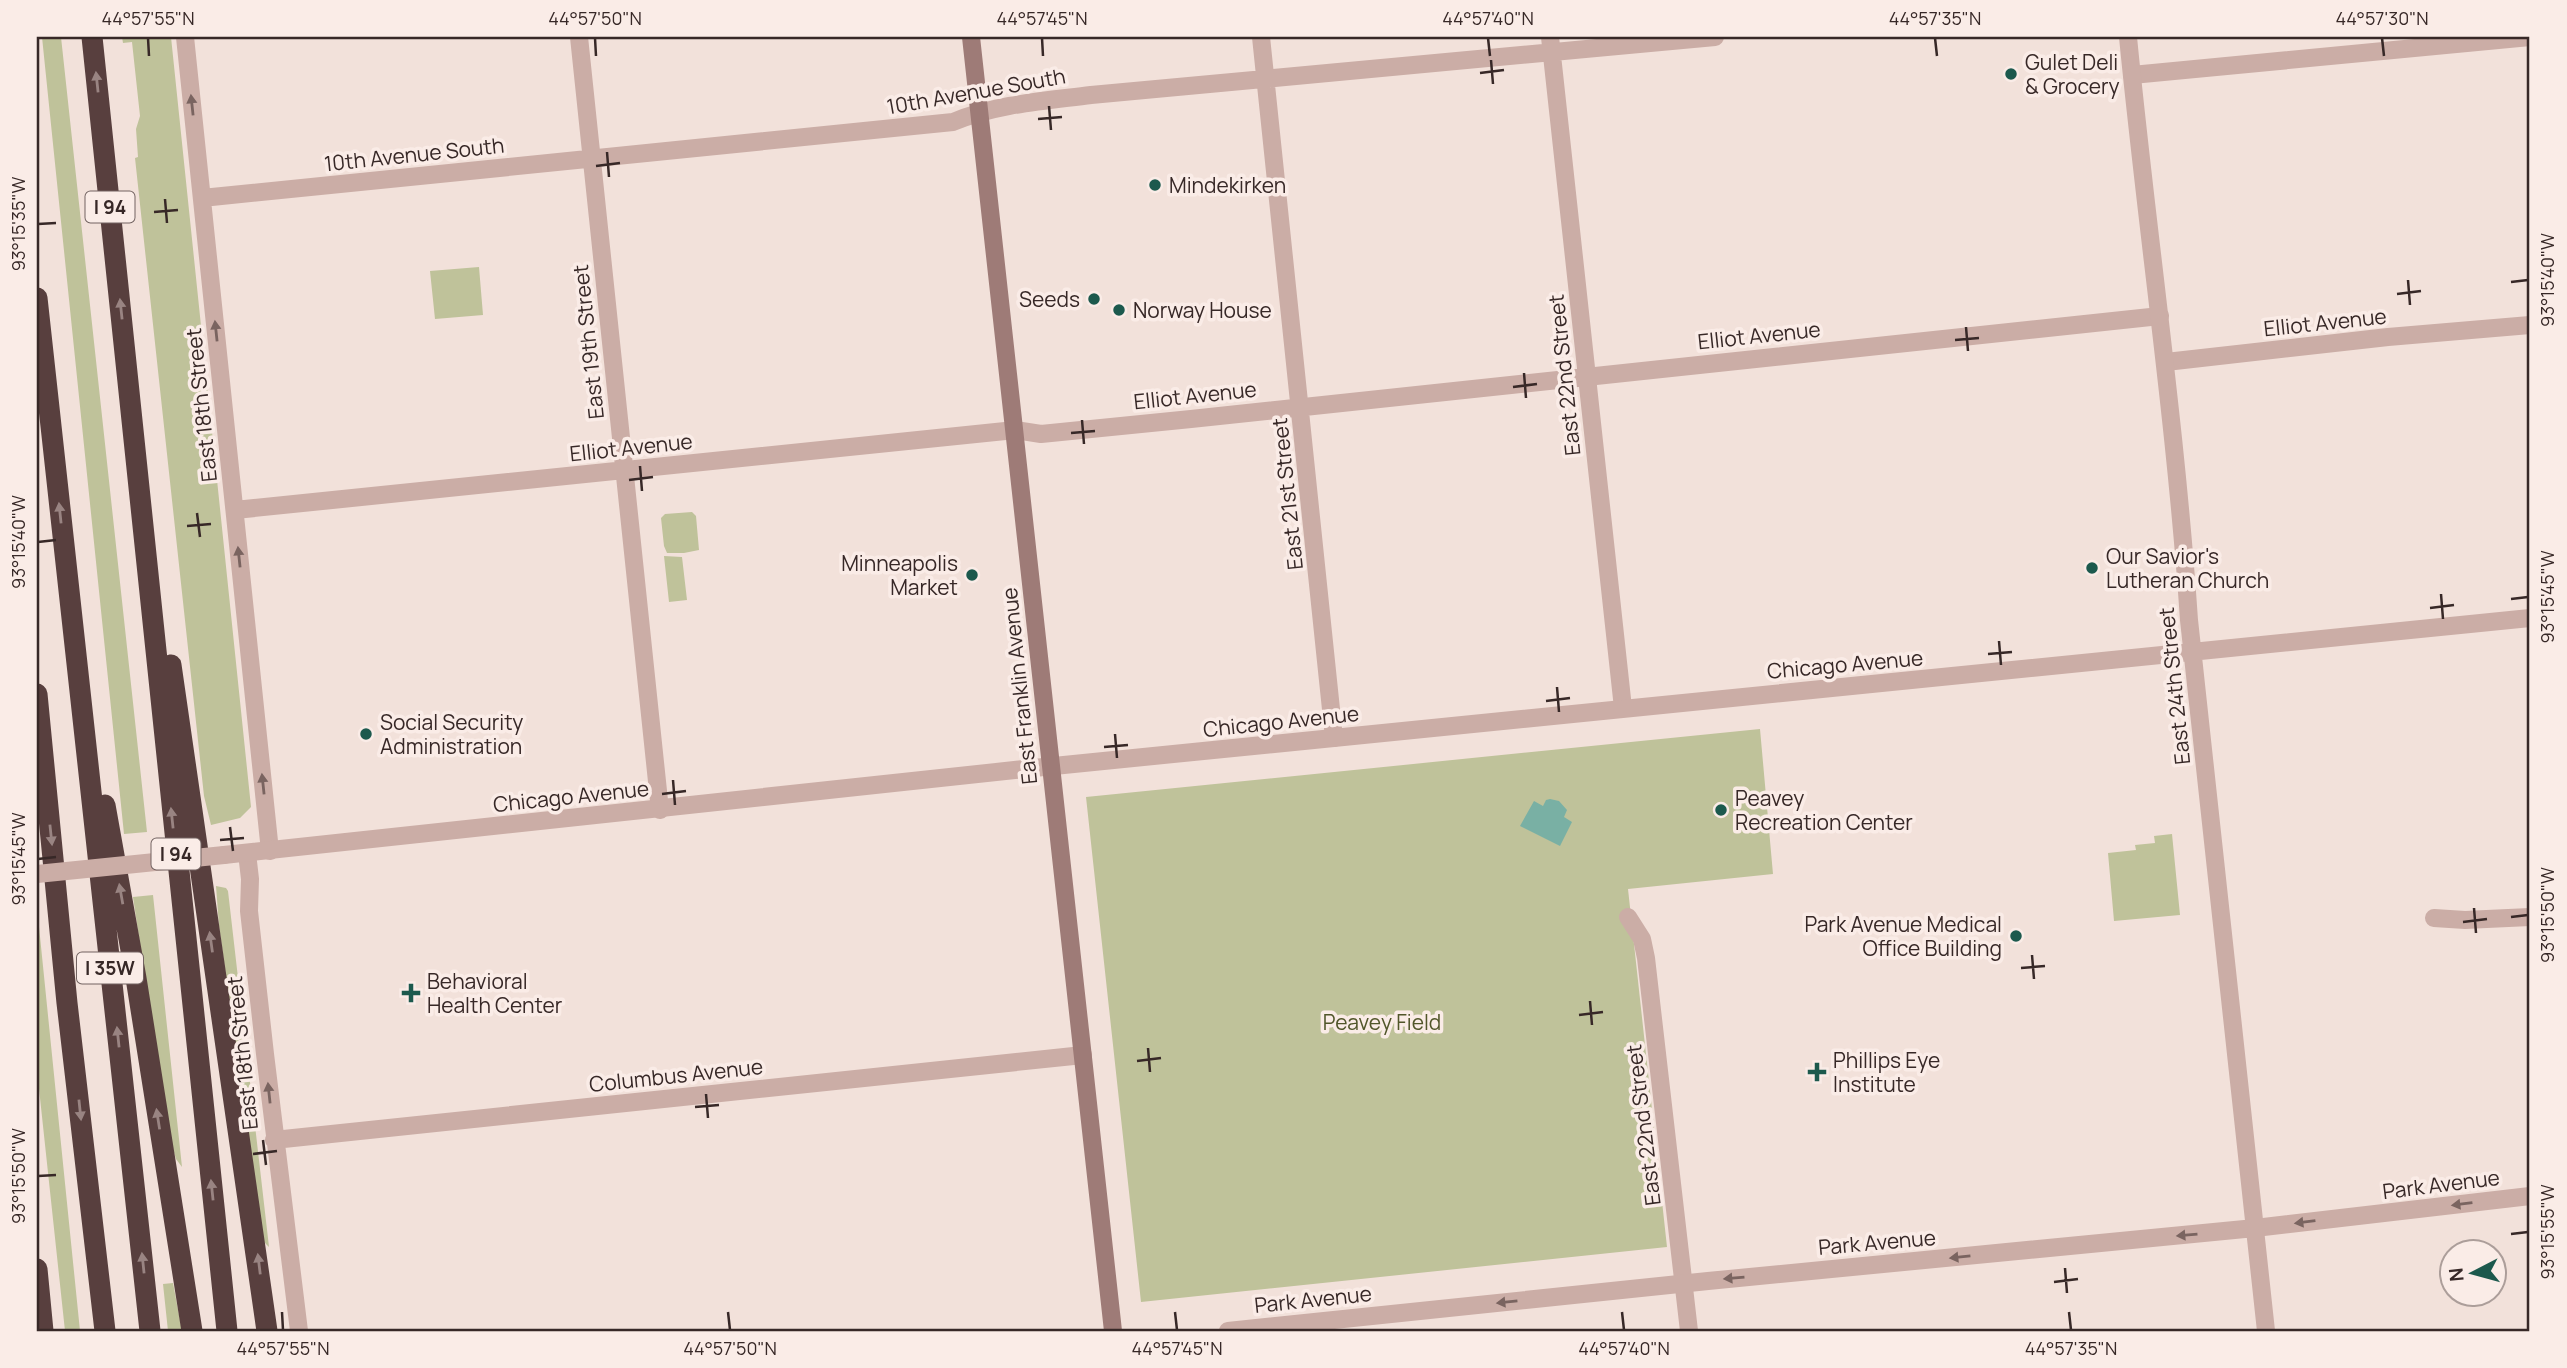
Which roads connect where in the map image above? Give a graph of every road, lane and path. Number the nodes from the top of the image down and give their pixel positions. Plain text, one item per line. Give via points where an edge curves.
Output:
1 (92, 37) edge
2 (185, 37) edge
3 (579, 37) edge
4 (971, 37) edge
5 (1261, 37) edge
6 (1715, 37) edge
7 (2128, 37) edge
8 (2530, 37) edge
9 (1551, 44) edge
10 (2132, 75) junction
11 (1265, 78) junction
12 (979, 112) junction
13 (592, 159) junction
14 (202, 198) junction
15 (37, 298) edge
16 (2160, 316) junction
17 (2530, 325) edge
18 (2166, 362) junction
19 (128, 377) junction
20 (1588, 377) junction
21 (1301, 407) junction
22 (1015, 430) junction
23 (624, 471) junction
24 (234, 510) junction
25 (70, 605) junction
26 (2530, 618) edge
27 (2193, 652) junction
28 (37, 694) edge
29 (1623, 708) junction
30 (1334, 738) junction
31 (1051, 767) junction
32 (660, 810) junction
33 (270, 851) junction
34 (247, 853) junction
35 (37, 874) edge
36 (1628, 917) dead end
37 (2530, 917) edge
38 (2434, 918) dead end
39 (1083, 1055) junction
40 (274, 1140) junction
41 (2530, 1196) edge
42 (2255, 1228) junction
43 (37, 1269) edge
44 (1684, 1283) junction
45 (42, 1331) edge
46 (105, 1331) edge
47 (150, 1331) edge
48 (192, 1331) edge
49 (227, 1331) edge
50 (267, 1331) edge
51 (299, 1331) edge
52 (1113, 1331) edge
53 (1228, 1331) edge
54 (1689, 1331) edge
55 (2266, 1331) edge

19 -> 1 highway, I 94
14 -> 2 street, East 18th Street
3 - 13 street, East 19th Street
4 - 12 main road, East Franklin Avenue
5 - 11 street, East 21st Street
6 - 9 street, 10th Avenue South
7 - 10 street, East 24th Street
8 - 10 street
9 - 11 street, 10th Avenue South
9 - 20 street, East 22nd Street
10 - 16 street, East 24th Street
11 - 12 street, 10th Avenue South
11 - 21 street, East 21st Street
12 - 13 street, 10th Avenue South via 953,122
12 - 22 main road, East Franklin Avenue
13 - 14 street, 10th Avenue South
13 - 23 street, East 19th Street
24 -> 14 street, East 18th Street
25 -> 15 highway, I 35W
16 - 18 street, East 24th Street
16 - 20 street, Elliot Avenue
17 - 18 street, Elliot Avenue
18 - 27 street, East 24th Street
49 -> 19 highway, I 94
50 -> 19 highway
20 - 21 street, Elliot Avenue
20 - 29 street, East 22nd Street
21 - 22 street, Elliot Avenue via 1041,434
21 - 30 street, East 21st Street
22 - 23 street, Elliot Avenue
22 - 31 main road, East Franklin Avenue
23 - 24 street, Elliot Avenue
23 - 32 street, East 19th Street
33 -> 24 street, East 18th Street
47 -> 25 highway, I 35W
48 -> 25 highway
26 - 27 street, Chicago Avenue
27 - 29 street, Chicago Avenue
27 - 42 street, East 24th Street
28 -> 46 highway, I 35W
29 - 30 street, Chicago Avenue
30 - 31 street, Chicago Avenue
31 - 32 street, Chicago Avenue
31 - 39 main road, East Franklin Avenue
32 - 33 street, Chicago Avenue
33 - 34 street, Chicago Avenue
34 - 35 street, Chicago Avenue, bridge
40 -> 34 street, East 18th Street
36 - 44 street, East 22nd Street via 1642,939 1646,958
37 - 38 street
39 - 40 street, Columbus Avenue
39 - 52 main road, East Franklin Avenue
40 - 51 street, East 18th Street
41 -> 42 street, Park Avenue
42 -> 44 street, Park Avenue
42 - 55 street, East 24th Street
43 - 45 highway
44 -> 53 street, Park Avenue
44 - 54 street, East 22nd Street

